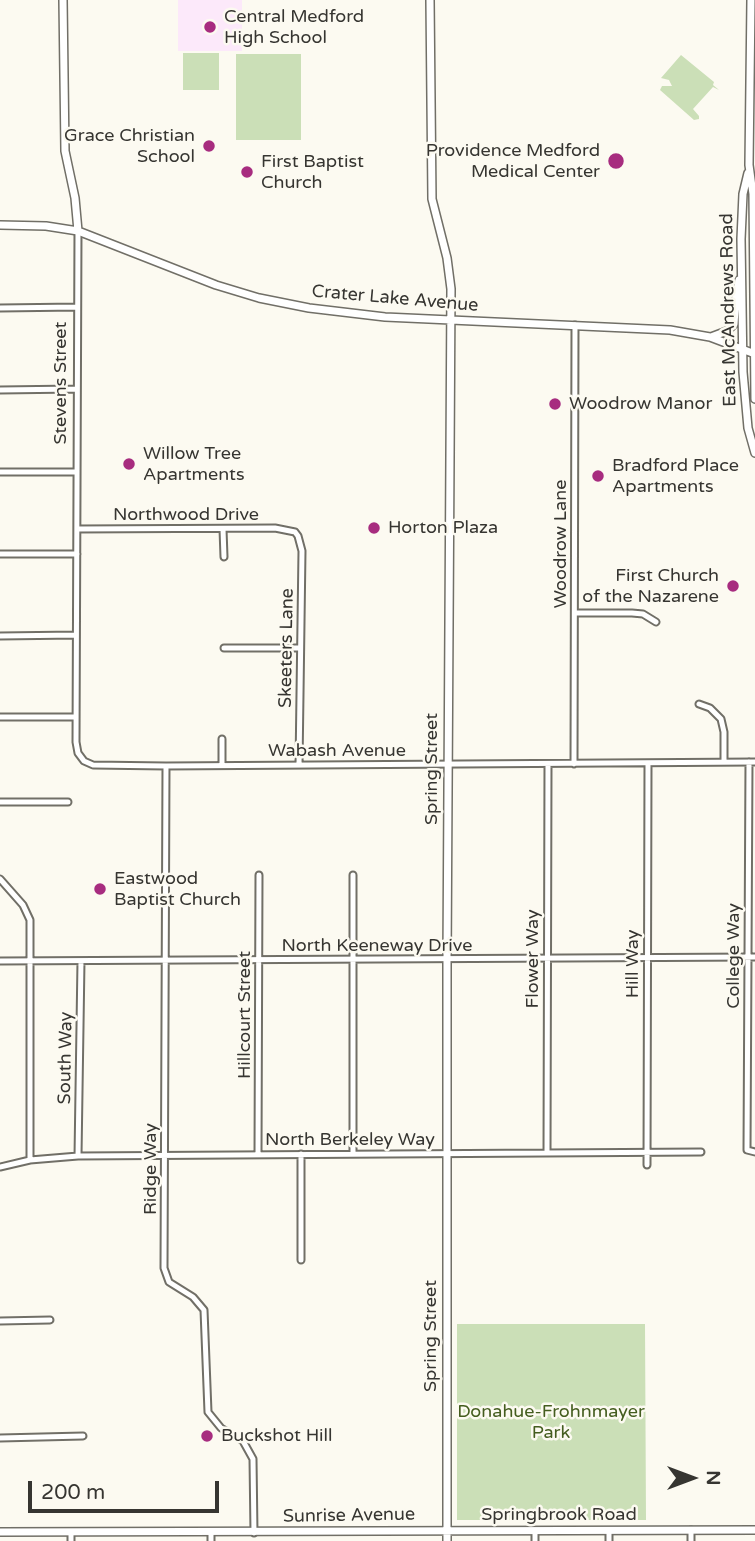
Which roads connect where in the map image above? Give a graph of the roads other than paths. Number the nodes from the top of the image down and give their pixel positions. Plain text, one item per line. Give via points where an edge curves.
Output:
1 (63, 0) edge
2 (430, 0) edge
3 (751, 0) edge
4 (753, 21) edge
5 (749, 165) junction
6 (754, 194) edge
7 (0, 225) edge
8 (78, 231) junction
9 (742, 266) junction
10 (77, 307) junction
11 (0, 308) edge
12 (451, 320) junction
13 (575, 325) junction
14 (710, 337) junction
15 (743, 349) junction
16 (754, 354) edge
17 (76, 389) junction
18 (0, 390) edge
19 (755, 399) edge
20 (755, 453) edge
21 (0, 472) edge
22 (77, 472) junction
23 (77, 529) junction
24 (223, 529) junction
25 (295, 532) joint
26 (0, 554) edge
27 (77, 554) junction
28 (224, 557) dead end
29 (575, 613) junction
30 (656, 622) dead end
31 (76, 635) junction
32 (0, 636) edge
33 (225, 648) dead end
34 (300, 648) junction
35 (699, 704) dead end
36 (0, 717) edge
37 (76, 717) junction
38 (222, 739) dead end
39 (724, 762) junction
40 (752, 762) edge
41 (88, 764) joint
42 (548, 764) junction
43 (574, 764) junction
44 (648, 764) junction
45 (222, 765) junction
46 (299, 765) junction
47 (448, 765) junction
48 (166, 766) junction
49 (0, 802) edge
50 (68, 802) dead end
51 (259, 875) dead end
52 (353, 875) dead end
53 (0, 879) edge
54 (751, 957) edge
55 (647, 958) junction
56 (447, 959) junction
57 (547, 959) junction
58 (166, 960) junction
59 (259, 960) junction
60 (354, 960) junction
61 (0, 961) edge
62 (30, 961) junction
63 (81, 961) junction
64 (701, 1152) dead end
65 (755, 1152) edge
66 (547, 1153) junction
67 (647, 1153) junction
68 (301, 1154) junction
69 (353, 1154) junction
70 (447, 1154) junction
71 (165, 1155) junction
72 (258, 1155) junction
73 (78, 1156) junction
74 (30, 1160) junction
75 (647, 1165) dead end
76 (0, 1167) edge
77 (301, 1260) dead end
78 (50, 1320) dead end
79 (0, 1321) edge
80 (83, 1436) dead end
81 (0, 1438) edge
82 (447, 1530) junction
83 (691, 1530) junction
84 (755, 1530) edge
85 (535, 1531) junction
86 (609, 1531) junction
87 (0, 1532) edge
88 (71, 1532) junction
89 (254, 1532) junction
90 (211, 1537) edge
91 (71, 1541) edge
92 (447, 1541) edge
93 (535, 1541) edge
94 (609, 1541) edge
95 (691, 1541) edge

1 - 8 street, Stevens Street via 64,139
2 - 12 street, Spring Street via 431,195 449,267
3 - 4 street, East McAndrews Road
4 - 5 street, East McAndrews Road
5 - 6 street, East McAndrews Road
5 - 9 street, East McAndrews Road via 743,194
6 - 16 street, East McAndrews Road
7 - 8 street, Crater Lake Avenue
8 - 10 street, Stevens Street
8 - 12 street, Crater Lake Avenue via 196,278 277,302 347,314
9 - 14 street via 734,324
9 - 15 street, East McAndrews Road
10 - 11 street
10 - 17 street, Stevens Street
12 - 13 street, Crater Lake Avenue
12 - 47 street, Spring Street
13 - 14 street, Crater Lake Avenue via 656,328
13 - 29 street, Woodrow Lane
14 - 15 street, Crater Lake Avenue
15 - 16 street, Crater Lake Avenue
15 - 20 street, East McAndrews Road via 745,409
16 - 19 street, East McAndrews Road
17 - 18 street
17 - 22 street, Stevens Street
21 - 22 street
22 - 23 street, Stevens Street
23 - 24 street, Northwood Drive
23 - 27 street, Stevens Street
24 - 25 street, Northwood Drive via 284,528
24 - 28 street
25 - 34 street, Skeeters Lane via 302,551
26 - 27 street
27 - 31 street, Stevens Street
29 - 30 street via 643,614
29 - 43 street, Woodrow Lane
31 - 32 street
31 - 37 street, Stevens Street
33 - 34 street
34 - 46 street, Skeeters Lane
35 - 39 street via 721,719
36 - 37 street
37 - 41 street, Stevens Street via 78,753
38 - 45 street
39 - 40 street, Wabash Avenue
39 - 44 street, Wabash Avenue
40 - 54 street, College Way
41 - 48 street, Wabash Avenue
42 - 43 street, Wabash Avenue
42 - 47 street, Wabash Avenue
42 - 57 street, Flower Way
43 - 44 street, Wabash Avenue
44 - 55 street, Hill Way
45 - 46 street, Wabash Avenue
45 - 48 street, Wabash Avenue
46 - 47 street, Wabash Avenue
47 - 56 street, Spring Street
48 - 58 street, Ridge Way
49 - 50 street
51 - 59 street, Hillcourt Street
52 - 60 street
53 - 62 street via 29,914
54 - 55 street, North Keeneway Drive
54 - 65 street, College Way via 747,1150
55 - 57 street, North Keeneway Drive
55 - 67 street, Hill Way
56 - 57 street, North Keeneway Drive
56 - 60 street, North Keeneway Drive
56 - 70 street, Spring Street
57 - 66 street, Flower Way
58 - 59 street, North Keeneway Drive
58 - 63 street, North Keeneway Drive
58 - 71 street, Ridge Way
59 - 60 street, North Keeneway Drive
59 - 72 street, Hillcourt Street
60 - 69 street
61 - 62 street, North Keeneway Drive
62 - 63 street, North Keeneway Drive
62 - 74 street
63 - 73 street, South Way
64 - 67 street, North Berkeley Way
66 - 67 street, North Berkeley Way
66 - 70 street, North Berkeley Way
67 - 75 street, Hill Way
68 - 69 street, North Berkeley Way
68 - 72 street, North Berkeley Way
68 - 77 street
69 - 70 street, North Berkeley Way
70 - 82 street, Spring Street
71 - 72 street, North Berkeley Way
71 - 73 street, North Berkeley Way
71 - 89 street, Ridge Way via 166,1276 204,1310 208,1412 221,1428 243,1441 253,1459
73 - 74 street, North Berkeley Way
74 - 76 street, North Berkeley Way
78 - 79 street
80 - 81 street
82 - 85 street, Springbrook Road
82 - 89 street, Sunrise Avenue
82 - 92 street, Spring Street
83 - 84 street, Springbrook Road
83 - 86 street, Springbrook Road
83 - 95 street
85 - 86 street, Springbrook Road
85 - 93 street
86 - 94 street
87 - 88 street, Sunrise Avenue
88 - 90 street, Sunrise Avenue
88 - 91 street
89 - 90 street, Sunrise Avenue

